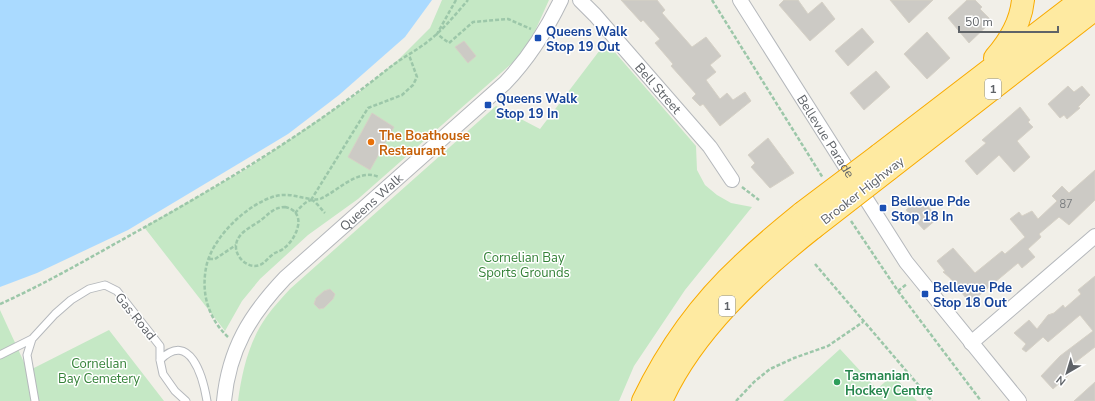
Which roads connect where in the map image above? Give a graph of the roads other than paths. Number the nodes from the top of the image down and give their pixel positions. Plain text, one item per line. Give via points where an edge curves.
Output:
1 (561, 0) edge
2 (580, 0) edge
3 (740, 0) edge
4 (1023, 0) edge
5 (1081, 0) edge
6 (1095, 10) edge
7 (959, 94) junction
8 (884, 162) junction
9 (732, 180) road end
10 (807, 221) junction
11 (1095, 236) edge
12 (32, 339) junction
13 (971, 343) junction
14 (0, 355) edge
15 (160, 360) junction
16 (35, 401) edge
17 (186, 401) edge
18 (208, 401) edge
19 (224, 401) edge
20 (643, 401) edge
21 (661, 401) edge
22 (1019, 401) edge

1 - 19 street, Queens Walk via 543,35 505,83 285,278 266,298 237,346 230,366
2 - 9 street, Bell Street via 710,147
3 - 13 street, Bellevue Parade via 906,262
4 - 7 highway via 1012,35 1000,52
5 - 7 highway, Brooker Highway / 1
6 - 8 highway, Brooker Highway / 1
7 - 8 highway, Brooker Highway / 1
8 - 10 highway, Brooker Highway / 1, bridge
10 - 20 highway, 1 via 740,266 680,338
10 - 21 highway, Brooker Highway / 1 via 775,258 714,320 688,356
11 - 13 street
12 - 14 lane, Gas Road
12 - 15 lane, Gas Road via 50,318 71,300 89,289 105,285 117,291 160,346
12 - 16 lane via 27,355
13 - 22 street, Bellevue Parade
15 - 17 lane, Gas Road via 163,374
15 - 18 lane via 168,352 176,349 183,350 191,356

